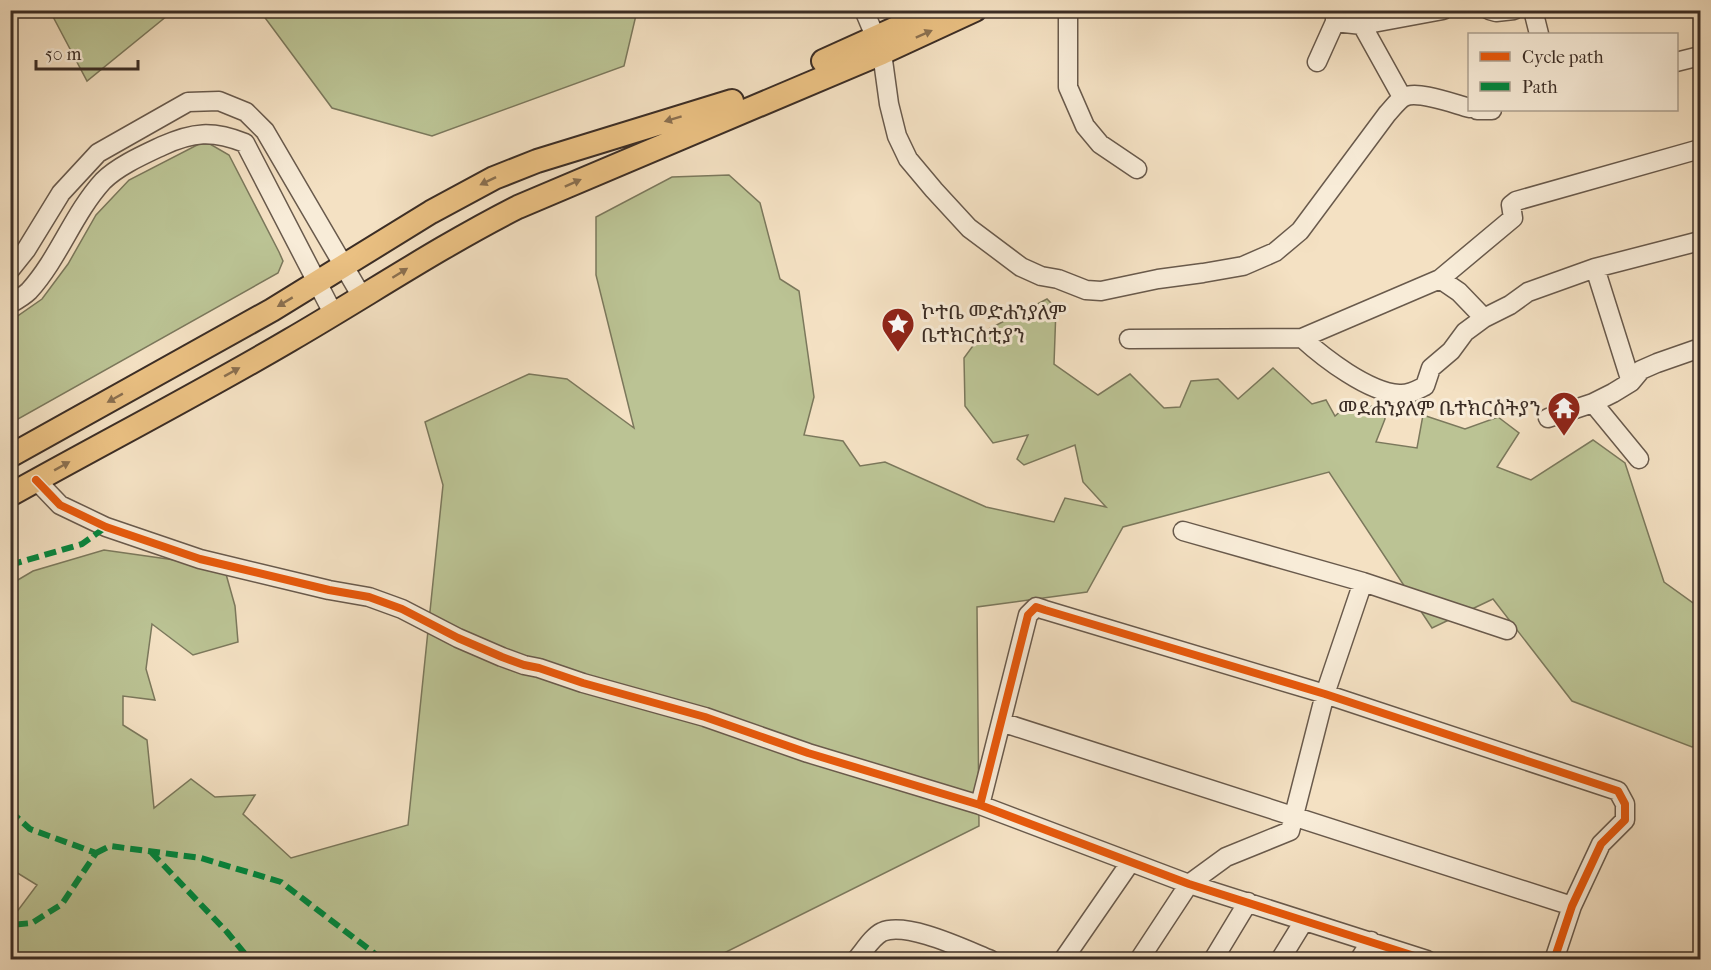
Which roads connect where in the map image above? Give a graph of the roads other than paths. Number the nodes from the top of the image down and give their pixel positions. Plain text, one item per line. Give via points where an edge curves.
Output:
1 (864, 10) edge
2 (936, 10) edge
3 (975, 10) edge
4 (1068, 10) edge
5 (1443, 10) edge
6 (1489, 10) edge
7 (1514, 10) edge
8 (1533, 10) edge
9 (1335, 16) edge
10 (1362, 25) junction
11 (1539, 33) edge
12 (879, 45) junction
13 (1701, 56) edge
14 (1317, 62) dead end
15 (1678, 62) edge
16 (1402, 97) junction
17 (1468, 107) edge
18 (732, 108) junction
19 (1701, 149) edge
20 (1137, 169) dead end
21 (1701, 241) edge
22 (344, 266) junction
23 (1595, 268) junction
24 (10, 270) edge
25 (1440, 279) junction
26 (317, 283) junction
27 (362, 297) junction
28 (10, 304) edge
29 (334, 315) junction
30 (1484, 318) junction
31 (1302, 338) junction
32 (1129, 339) dead end
33 (1701, 348) edge
34 (1631, 382) junction
35 (1593, 403) junction
36 (1548, 418) dead end
37 (10, 456) edge
38 (1639, 459) dead end
39 (36, 480) junction
40 (10, 495) edge
41 (1184, 531) dead end
42 (1363, 582) junction
43 (1507, 630) dead end
44 (1325, 694) junction
45 (1001, 722) junction
46 (980, 805) junction
47 (1294, 815) junction
48 (1131, 863) junction
49 (1189, 884) junction
50 (1248, 902) junction
51 (1572, 906) junction
52 (1304, 921) junction
53 (1371, 941) junction
54 (856, 960) edge
55 (991, 960) edge
56 (1063, 960) edge
57 (1139, 960) edge
58 (1213, 960) edge
59 (1280, 960) edge
60 (1359, 960) edge
61 (1427, 960) edge
62 (1554, 960) edge

1 - 12 street
2 - 12 main road
12 -> 3 main road
4 - 20 street via 1068,87 1085,126 1100,144
5 - 10 street
6 - 7 street
8 - 11 street
9 - 10 street
9 - 14 street
10 - 16 street
12 - 16 street via 897,136 908,159 934,190 969,228 1021,267 1086,290 1101,291 1243,266 1275,252 1300,231
12 - 18 main road
13 - 15 street
16 - 17 street via 1423,96
18 -> 22 main road via 537,161 494,178
27 -> 18 main road via 474,229
19 - 25 street via 1516,201 1511,206 1513,218
21 - 23 street
22 - 24 street via 265,130 246,112 219,101 188,102 98,153 61,193
22 - 26 main road
22 - 27 street
23 - 30 street via 1528,292
23 - 34 street
25 - 30 street
25 - 31 street
26 - 28 street via 244,143 227,136 200,134 138,156 105,179 28,292
26 - 29 street
26 -> 37 main road
27 - 29 main road
39 -> 29 main road
30 - 31 street via 1431,368 1425,386 1410,393 1398,394 1369,386
31 - 32 street
33 - 34 street via 1641,370
34 - 35 street
35 - 36 street
35 - 38 street
39 - 40 main road
39 - 46 street via 60,505 106,527 200,559 369,597 524,665 705,717
41 - 42 street
42 - 43 street
42 - 44 street
44 - 45 street via 1036,607 1028,615
44 - 47 street
44 - 51 street via 1618,791 1625,804 1625,820 1601,844
45 - 46 street
45 - 47 street
46 - 48 street
47 - 49 street via 1290,831 1226,857
47 - 51 street
48 - 49 street
48 - 56 street
49 - 50 street
49 - 57 street
50 - 52 street
50 - 58 street
51 - 62 street
52 - 53 street
52 - 59 street
53 - 60 street
53 - 61 street
54 - 55 street via 882,932 900,929

